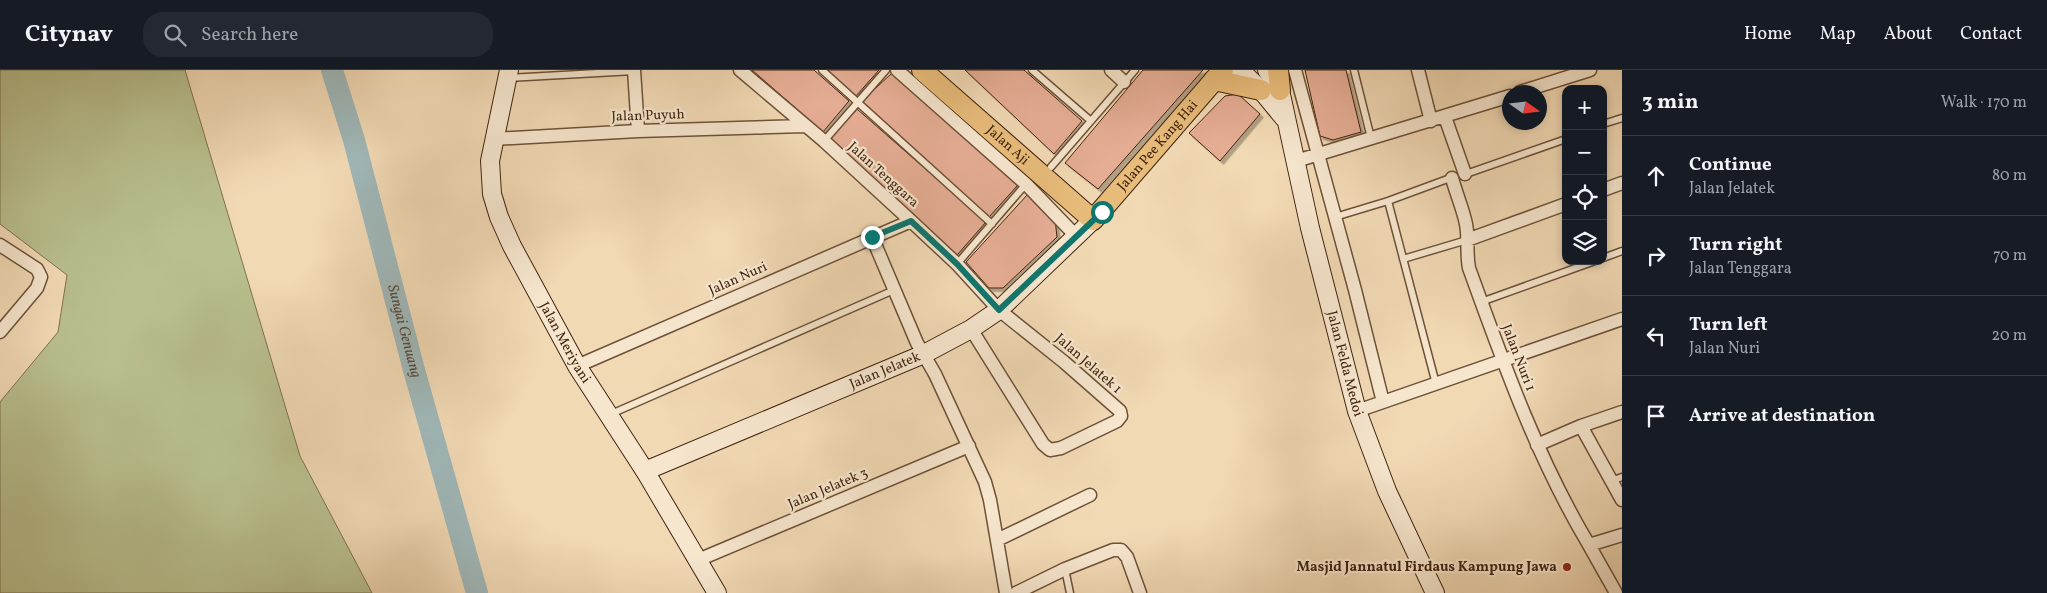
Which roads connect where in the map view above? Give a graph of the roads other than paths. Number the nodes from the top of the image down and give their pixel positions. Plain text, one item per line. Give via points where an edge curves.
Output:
1 (634, 70) edge
2 (740, 70) edge
3 (822, 70) edge
4 (886, 70) edge
5 (897, 70) edge
6 (922, 70) edge
7 (941, 70) edge
8 (1032, 70) edge
9 (1111, 70) edge
10 (1135, 70) edge
11 (1240, 70) edge
12 (1267, 70) edge
13 (1278, 70) edge
14 (1295, 70) edge
15 (1354, 70) edge
16 (1418, 70) edge
17 (1590, 70) edge
18 (567, 72) edge
19 (509, 74) edge
20 (1219, 75) edge
21 (1124, 82) junction
22 (1547, 85) edge
23 (1271, 90) junction
24 (1502, 99) edge
25 (858, 102) junction
26 (1445, 117) junction
27 (1622, 118) edge
28 (1090, 121) junction
29 (1431, 121) junction
30 (1607, 123) edge
31 (804, 126) junction
32 (638, 131) junction
33 (1371, 138) junction
34 (494, 139) junction
35 (824, 140) junction
36 (1562, 140) edge
37 (1317, 154) junction
38 (1296, 161) junction
39 (1464, 174) junction
40 (1038, 175) junction
41 (1452, 178) junction
42 (1622, 183) edge
43 (1607, 189) edge
44 (1388, 201) junction
45 (1562, 205) edge
46 (1098, 216) junction
47 (1334, 217) junction
48 (911, 221) junction
49 (992, 224) junction
50 (1076, 236) junction
51 (872, 237) junction
52 (1467, 240) junction
53 (0, 245) edge
54 (1622, 251) edge
55 (1607, 257) edge
56 (1403, 259) junction
57 (957, 264) junction
58 (1583, 265) edge
59 (894, 290) junction
60 (1481, 302) junction
61 (999, 310) junction
62 (1622, 319) edge
63 (1, 329) edge
64 (971, 329) junction
65 (924, 354) junction
66 (1502, 360) junction
67 (577, 366) junction
68 (1436, 384) junction
69 (1383, 402) junction
70 (1357, 411) junction
71 (1622, 412) edge
72 (610, 414) junction
73 (1582, 426) junction
74 (1537, 444) junction
75 (969, 446) junction
76 (645, 471) junction
77 (1617, 479) edge
78 (1090, 495) dead end
79 (1622, 500) edge
80 (1622, 535) edge
81 (997, 540) junction
82 (1589, 545) junction
83 (698, 560) junction
84 (1065, 569) junction
85 (716, 593) edge
86 (1006, 593) edge
87 (1016, 593) edge
88 (1070, 593) edge
89 (1140, 593) edge
90 (1435, 593) edge
91 (1616, 593) edge

1 - 18 lane
1 - 32 street
2 - 31 street, Jalan Tenggara
3 - 25 lane
4 - 25 lane
5 - 40 street
6 - 40 main road, Jalan Aji
7 - 40 main road, Jalan Aji
8 - 28 lane
9 - 21 street
10 - 21 lane
11 - 23 street
12 - 23 street
13 - 23 main road
14 - 37 street
15 - 33 lane
16 - 29 street
17 - 22 street
18 - 19 lane
19 - 34 street, Jalan Meriyani
20 - 23 main road
20 - 46 main road, Jalan Pee Kang Hai
21 - 28 lane
23 - 38 street, Jalan Felda Medoi via 1287,122
24 - 26 street
25 - 35 lane
25 - 49 lane
26 - 29 street
26 - 39 street
27 - 30 lane
28 - 40 lane
29 - 33 street
31 - 32 street, Jalan Puyuh
31 - 35 street, Jalan Tenggara
32 - 34 street, Jalan Puyuh
33 - 37 street
34 - 67 street, Jalan Meriyani via 490,177 499,217
35 - 48 street, Jalan Tenggara
36 - 39 lane
37 - 38 street
37 - 47 street
38 - 70 street, Jalan Felda Medoi
39 - 41 lane
40 - 46 main road, Jalan Aji
40 - 49 lane
40 - 50 street
41 - 44 lane
41 - 52 street, Jalan Nuri 1 via 1466,221
42 - 43 street
44 - 47 lane
44 - 56 lane
45 - 52 street
46 - 50 street, Jalan Jelatek
47 - 69 street
48 - 51 street, Jalan Nuri
48 - 57 street, Jalan Tenggara
49 - 57 lane
50 - 61 street, Jalan Jelatek
51 - 59 street
51 - 67 street, Jalan Nuri
52 - 56 lane
52 - 60 street, Jalan Nuri 1 via 1469,268
53 - 63 street via 37,269 41,277 37,288
54 - 55 lane
56 - 68 lane
57 - 61 street, Jalan Tenggara
58 - 60 lane
59 - 65 street
59 - 72 lane
60 - 66 street, Jalan Nuri 1
61 - 64 street, Jalan Jelatek
61 - 64 street, Jalan Jelatek 1 via 1064,362 1120,411 1121,416 1061,448 1050,450 1043,444
62 - 66 street
64 - 65 street, Jalan Jelatek
65 - 75 street
65 - 76 street, Jalan Jelatek
66 - 68 street
66 - 74 street, Jalan Nuri 1
67 - 72 street, Jalan Meriyani
68 - 69 street
69 - 70 street
70 - 90 street, Jalan Felda Medoi via 1387,491
71 - 73 street
72 - 76 street, Jalan Meriyani
73 - 74 street
73 - 77 street
74 - 82 street, Jalan Nuri 1
75 - 81 street via 985,482
75 - 83 street, Jalan Jelatek 3
76 - 83 street, Jalan Meriyani
77 - 79 street
78 - 81 street
80 - 82 street
81 - 86 street
82 - 91 street, Jalan Nuri 1
83 - 85 street, Jalan Meriyani
84 - 87 street
84 - 88 lane
84 - 89 street via 1113,550 1121,550 1128,557

